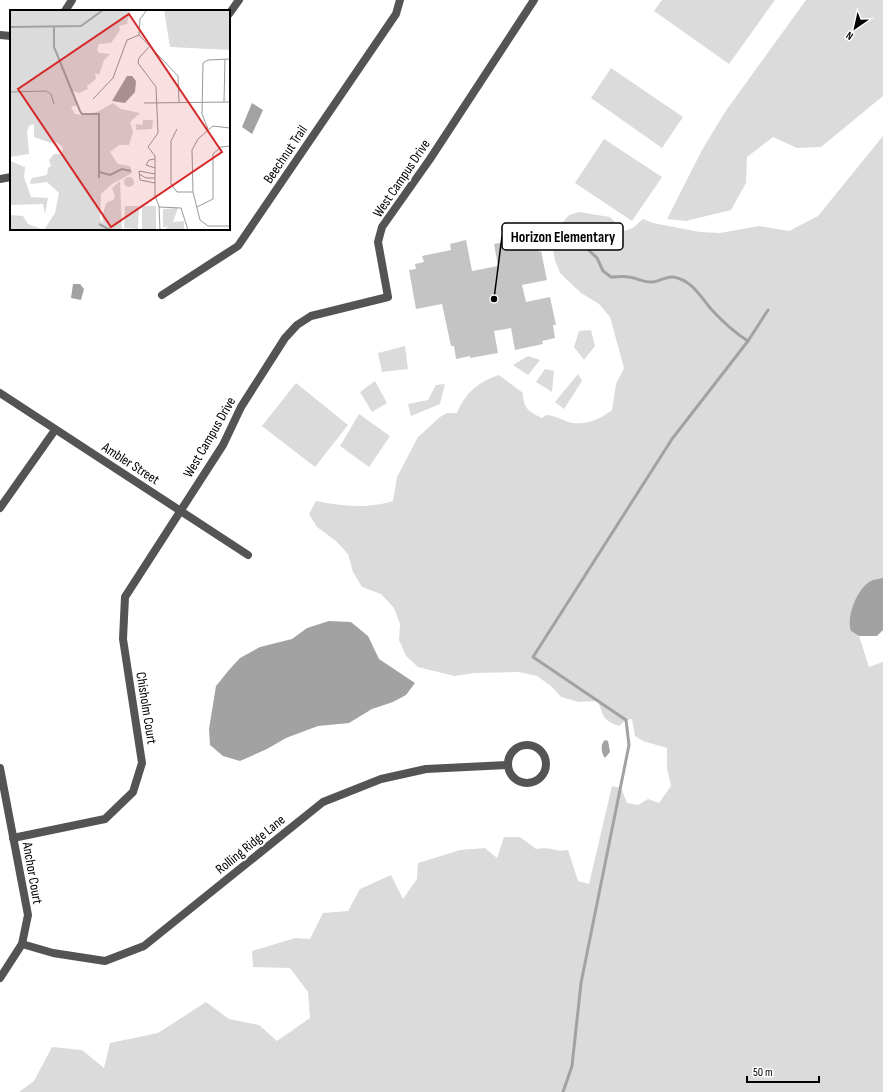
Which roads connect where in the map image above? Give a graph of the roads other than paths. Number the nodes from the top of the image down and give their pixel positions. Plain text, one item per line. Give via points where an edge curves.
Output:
1 (72, 0) edge
2 (239, 0) edge
3 (400, 0) edge
4 (534, 0) edge
5 (66, 10) edge
6 (230, 13) edge
7 (0, 35) edge
8 (10, 36) edge
9 (10, 177) edge
10 (0, 179) edge
11 (162, 295) dead end
12 (0, 393) edge
13 (54, 430) junction
14 (0, 508) edge
15 (181, 511) junction
16 (248, 555) dead end
17 (507, 765) junction
18 (0, 768) edge
19 (13, 838) junction
20 (22, 944) junction
21 (0, 978) edge

1 - 5 street
2 - 6 street
3 - 11 street, Beechnut Trail via 396,14 238,246
4 - 15 street, West Campus Drive via 430,159 382,227 378,242 388,297 311,316 297,325 285,338 241,408 223,444
7 - 8 street
9 - 10 street
12 - 13 street, Ambler Street
13 - 14 street
13 - 15 street, Ambler Street
15 - 16 street, Ambler Street
15 - 19 street, Chisholm Court via 125,597 123,639 142,763 133,792 105,819
17 - 17 street via 512,777 530,783 541,776 546,764 542,752 526,744 514,748
17 - 20 street, Rolling Ridge Lane via 426,769 381,779 323,802 144,946 105,961 53,953
18 - 19 street, Anchor Court
19 - 20 street, Anchor Court via 28,915
20 - 21 street, Anchor Court

